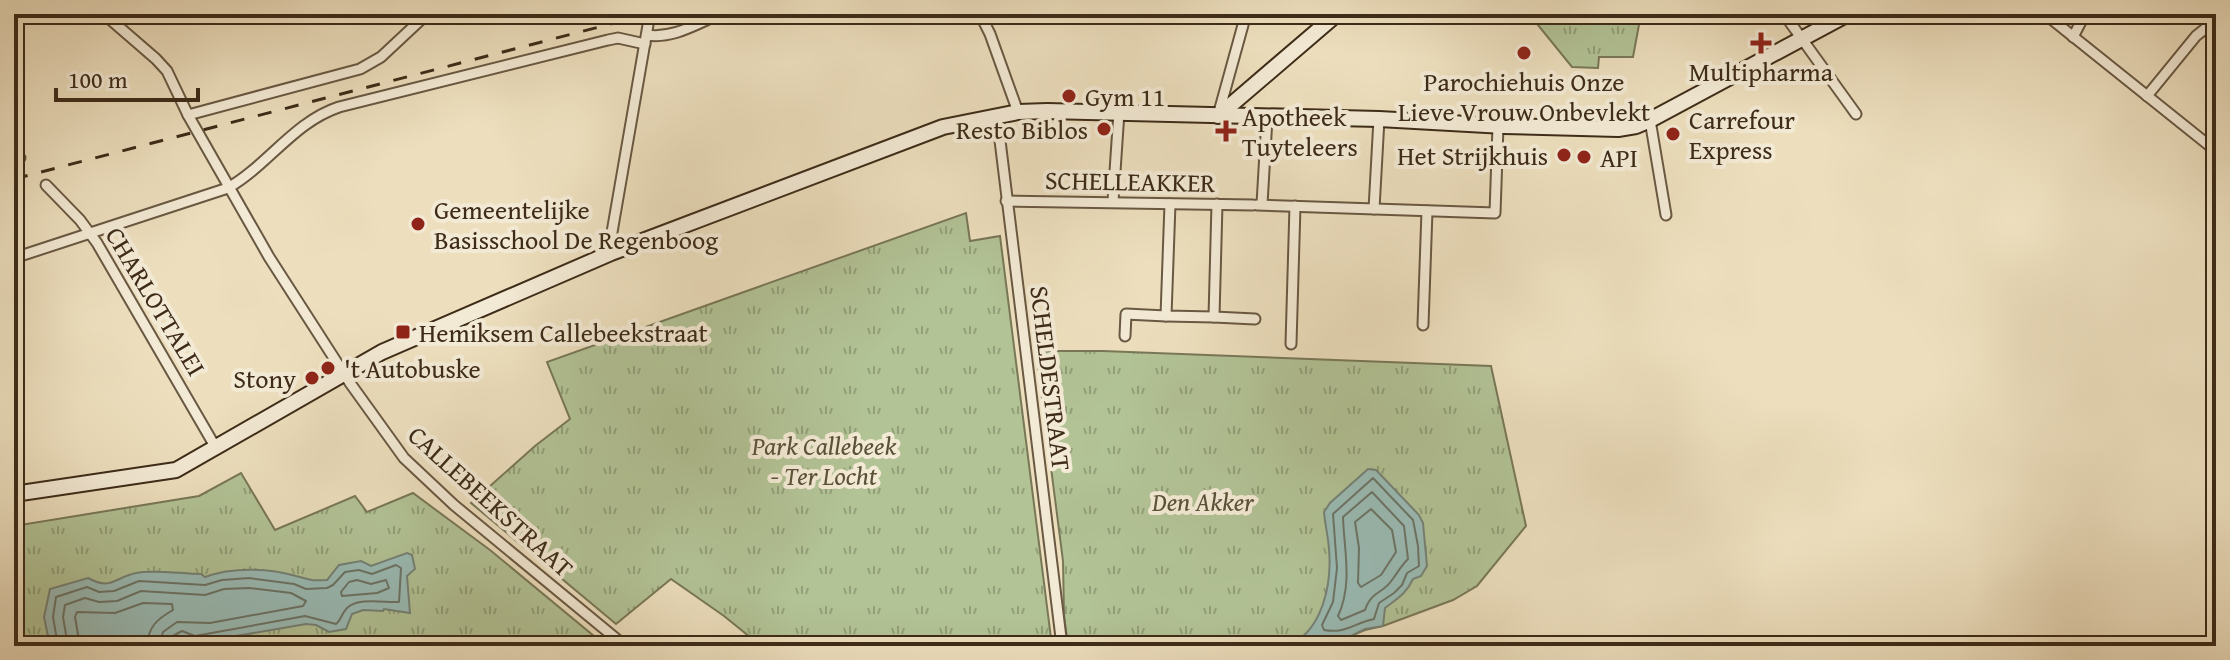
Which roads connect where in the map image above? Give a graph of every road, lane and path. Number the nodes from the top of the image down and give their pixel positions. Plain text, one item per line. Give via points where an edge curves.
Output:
1 (104, 14) edge
2 (427, 14) edge
3 (647, 14) edge
4 (720, 14) edge
5 (980, 14) edge
6 (1246, 14) edge
7 (1337, 14) edge
8 (1784, 14) edge
9 (1848, 14) edge
10 (2045, 14) edge
11 (2085, 14) edge
12 (2216, 20) edge
13 (2073, 37) junction
14 (1801, 39) junction
15 (646, 40) junction
16 (2147, 96) junction
17 (1018, 112) junction
18 (1119, 112) junction
19 (1856, 114) dead end
20 (188, 115) junction
21 (997, 116) junction
22 (1218, 116) junction
23 (1267, 118) junction
24 (1379, 119) junction
25 (1650, 120) junction
26 (1498, 126) junction
27 (2216, 151) edge
28 (46, 185) dead end
29 (228, 188) junction
30 (1006, 201) junction
31 (1113, 201) junction
32 (1170, 204) junction
33 (1217, 204) junction
34 (1257, 205) junction
35 (1295, 206) junction
36 (1374, 209) junction
37 (1427, 211) junction
38 (1666, 215) dead end
39 (90, 233) junction
40 (611, 253) junction
41 (14, 258) edge
42 (1166, 316) junction
43 (1214, 317) junction
44 (1255, 319) dead end
45 (1423, 325) dead end
46 (1125, 336) dead end
47 (1291, 344) dead end
48 (343, 373) junction
49 (216, 448) junction
50 (14, 494) edge
51 (625, 646) edge
52 (1062, 646) edge

1 - 20 street, CALLEBEEKSTRAAT via 161,63
2 - 20 street via 381,57 360,69
3 - 15 street
4 - 15 street
5 - 17 street
6 - 22 street
7 - 22 main road
8 - 14 street
9 - 14 main road
10 - 13 street
11 - 13 street
12 - 16 street via 2196,36
13 - 16 street
14 - 19 street
14 - 25 main road
15 - 29 street via 608,40 339,107 304,125
15 - 40 street
16 - 27 street
17 - 18 main road
17 - 21 main road
18 - 22 main road
18 - 31 street
20 - 29 street, CALLEBEEKSTRAAT
21 - 30 street, SCHELDESTRAAT
21 - 40 main road via 916,136
22 - 23 main road
23 - 24 main road
23 - 34 street
24 - 26 main road
24 - 36 street
25 - 26 main road via 1595,130
25 - 38 street
26 - 37 street, SCHELLEAKKER via 1495,213
28 - 39 street, CHARLOTTALEI
29 - 39 street
29 - 48 street, CALLEBEEKSTRAAT
30 - 31 street, SCHELLEAKKER
30 - 52 street, SCHELDESTRAAT
31 - 32 street, SCHELLEAKKER
32 - 33 street, SCHELLEAKKER
32 - 42 street
33 - 34 street, SCHELLEAKKER
33 - 43 street
34 - 35 street, SCHELLEAKKER
35 - 36 street, SCHELLEAKKER
35 - 47 street
36 - 37 street, SCHELLEAKKER
37 - 45 street
39 - 41 street
39 - 49 street, CHARLOTTALEI
40 - 48 main road
42 - 43 street
42 - 46 street via 1126,314
43 - 44 street
48 - 49 main road
48 - 51 street, CALLEBEEKSTRAAT via 380,428 421,475
49 - 50 main road via 176,470

